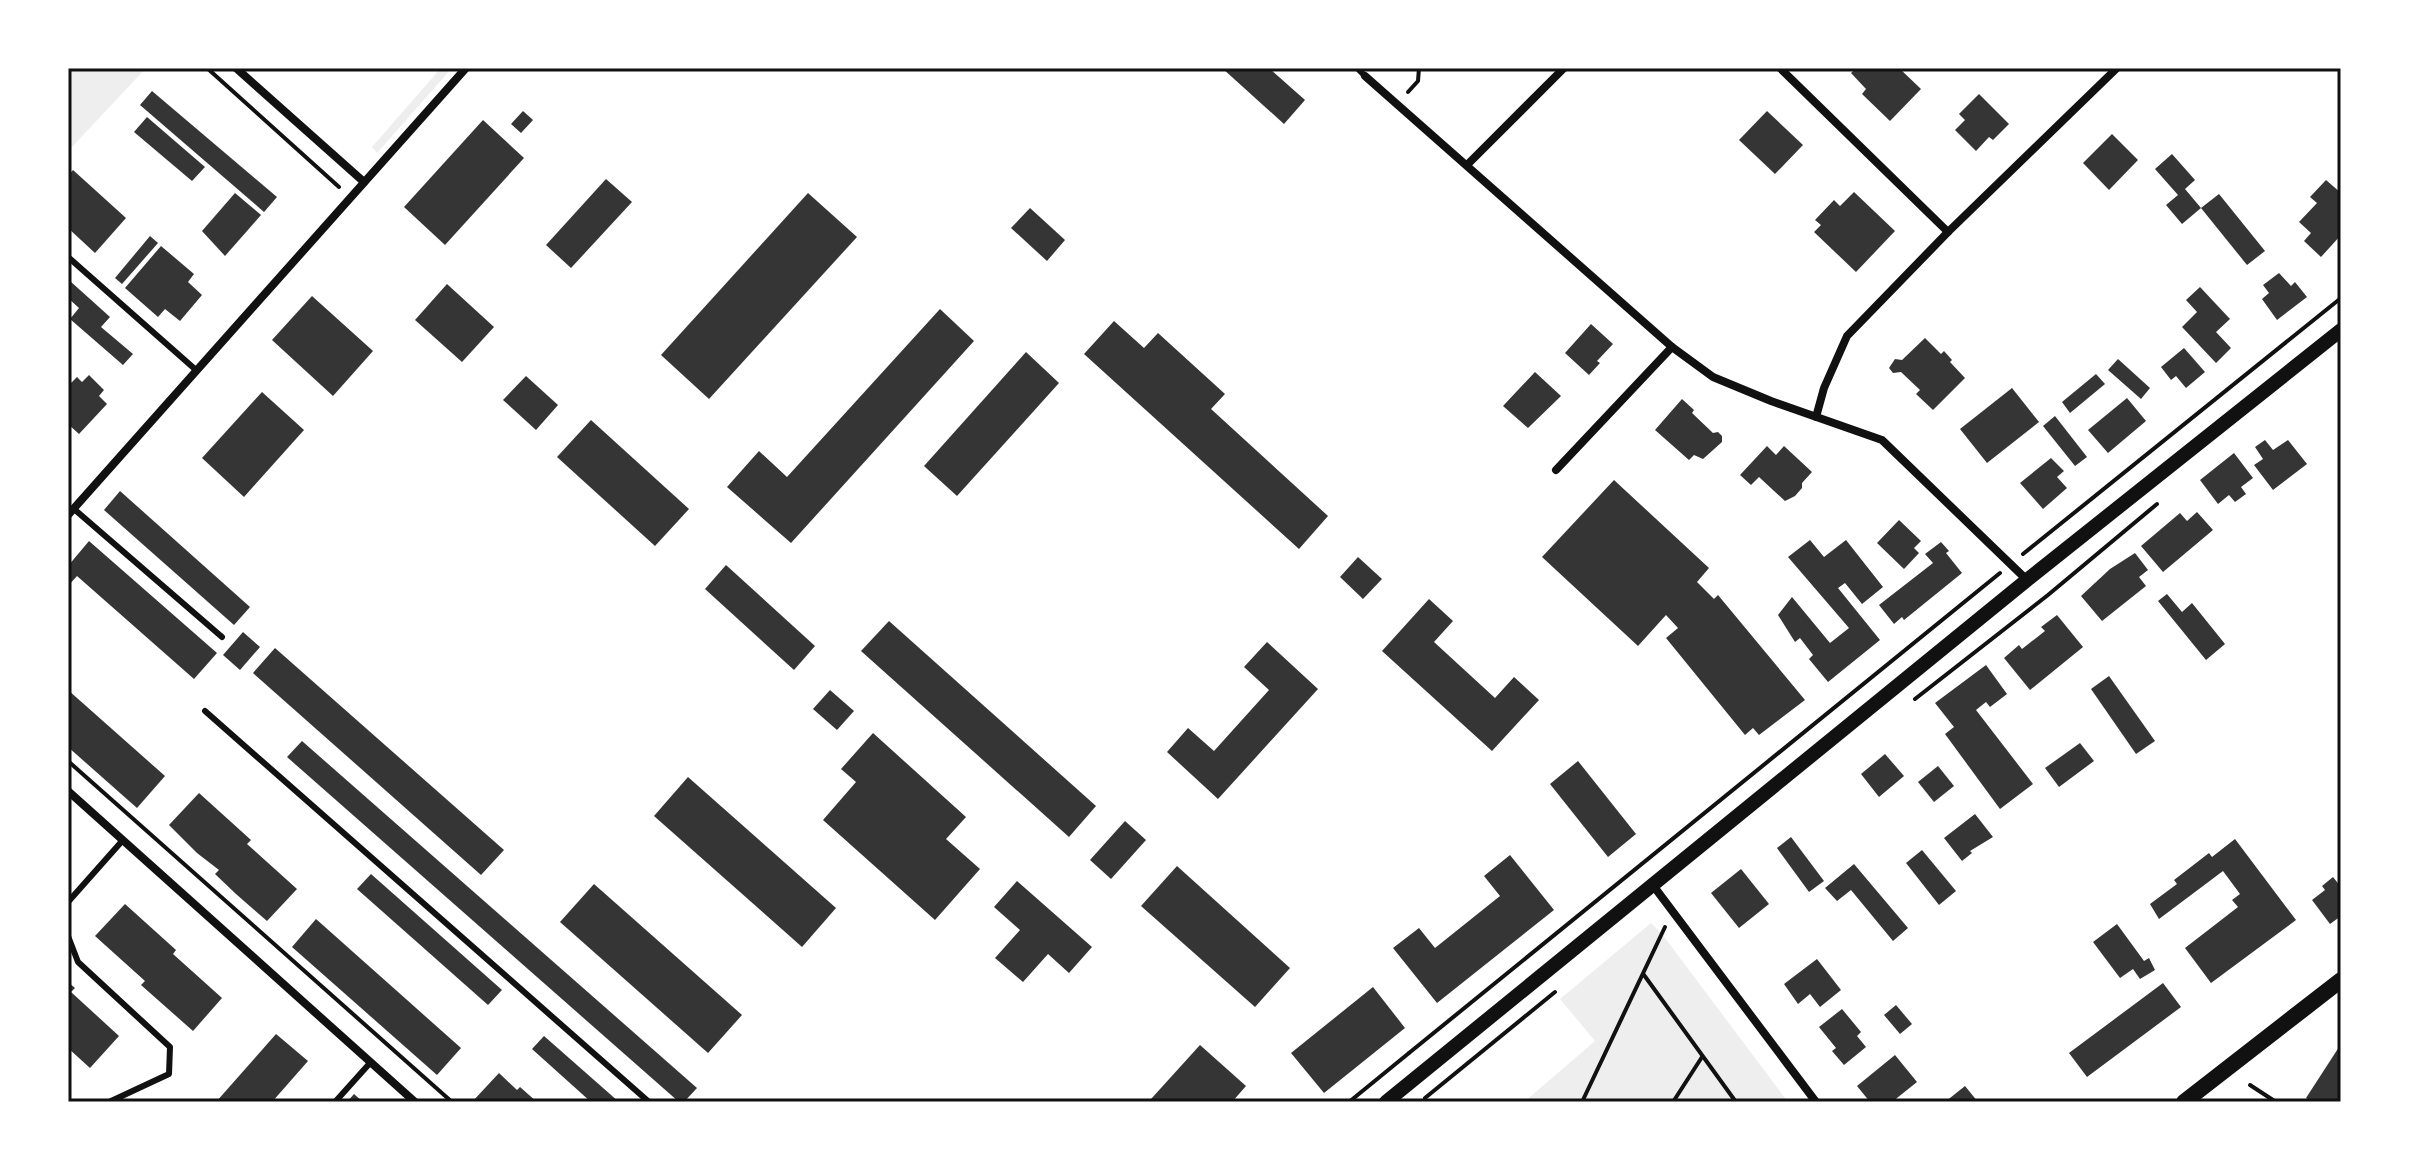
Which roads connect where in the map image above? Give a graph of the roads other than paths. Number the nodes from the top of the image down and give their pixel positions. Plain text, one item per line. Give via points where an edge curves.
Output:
1 (236, 68) edge
2 (466, 68) edge
3 (1357, 68) edge
4 (1564, 68) edge
5 (1780, 68) edge
6 (2117, 68) edge
7 (1365, 76) joint
8 (1468, 164) junction
9 (364, 182) junction
10 (1948, 232) junction
11 (68, 257) edge
12 (2341, 330) edge
13 (1672, 347) junction
14 (196, 370) junction
15 (1816, 417) junction
16 (1556, 470) dead end
17 (71, 512) edge
18 (2027, 580) junction
19 (222, 637) dead end
20 (205, 711) dead end
21 (68, 791) edge
22 (123, 840) junction
23 (1652, 884) junction
24 (68, 902) edge
25 (68, 936) edge
26 (2341, 980) edge
27 (370, 1063) junction
28 (109, 1102) edge
29 (335, 1102) edge
30 (415, 1102) edge
31 (649, 1102) edge
32 (1386, 1102) edge
33 (1816, 1102) edge
34 (2184, 1102) edge

1 - 9 street
2 - 9 street
3 - 7 lane
4 - 8 street
5 - 10 street
6 - 10 street
7 - 8 street
8 - 13 street
9 - 14 street
10 - 15 street via 1847,336
11 - 14 lane
12 - 18 street
13 - 15 street via 1713,377
13 - 16 street
14 - 17 street
15 - 18 street via 1882,440
17 - 19 lane
18 - 23 street
20 - 31 lane
21 - 22 street
22 - 24 lane
22 - 27 street
23 - 32 street
23 - 33 street
25 - 28 lane via 78,962 170,1047 169,1074
26 - 34 main road
27 - 29 lane
27 - 30 street

